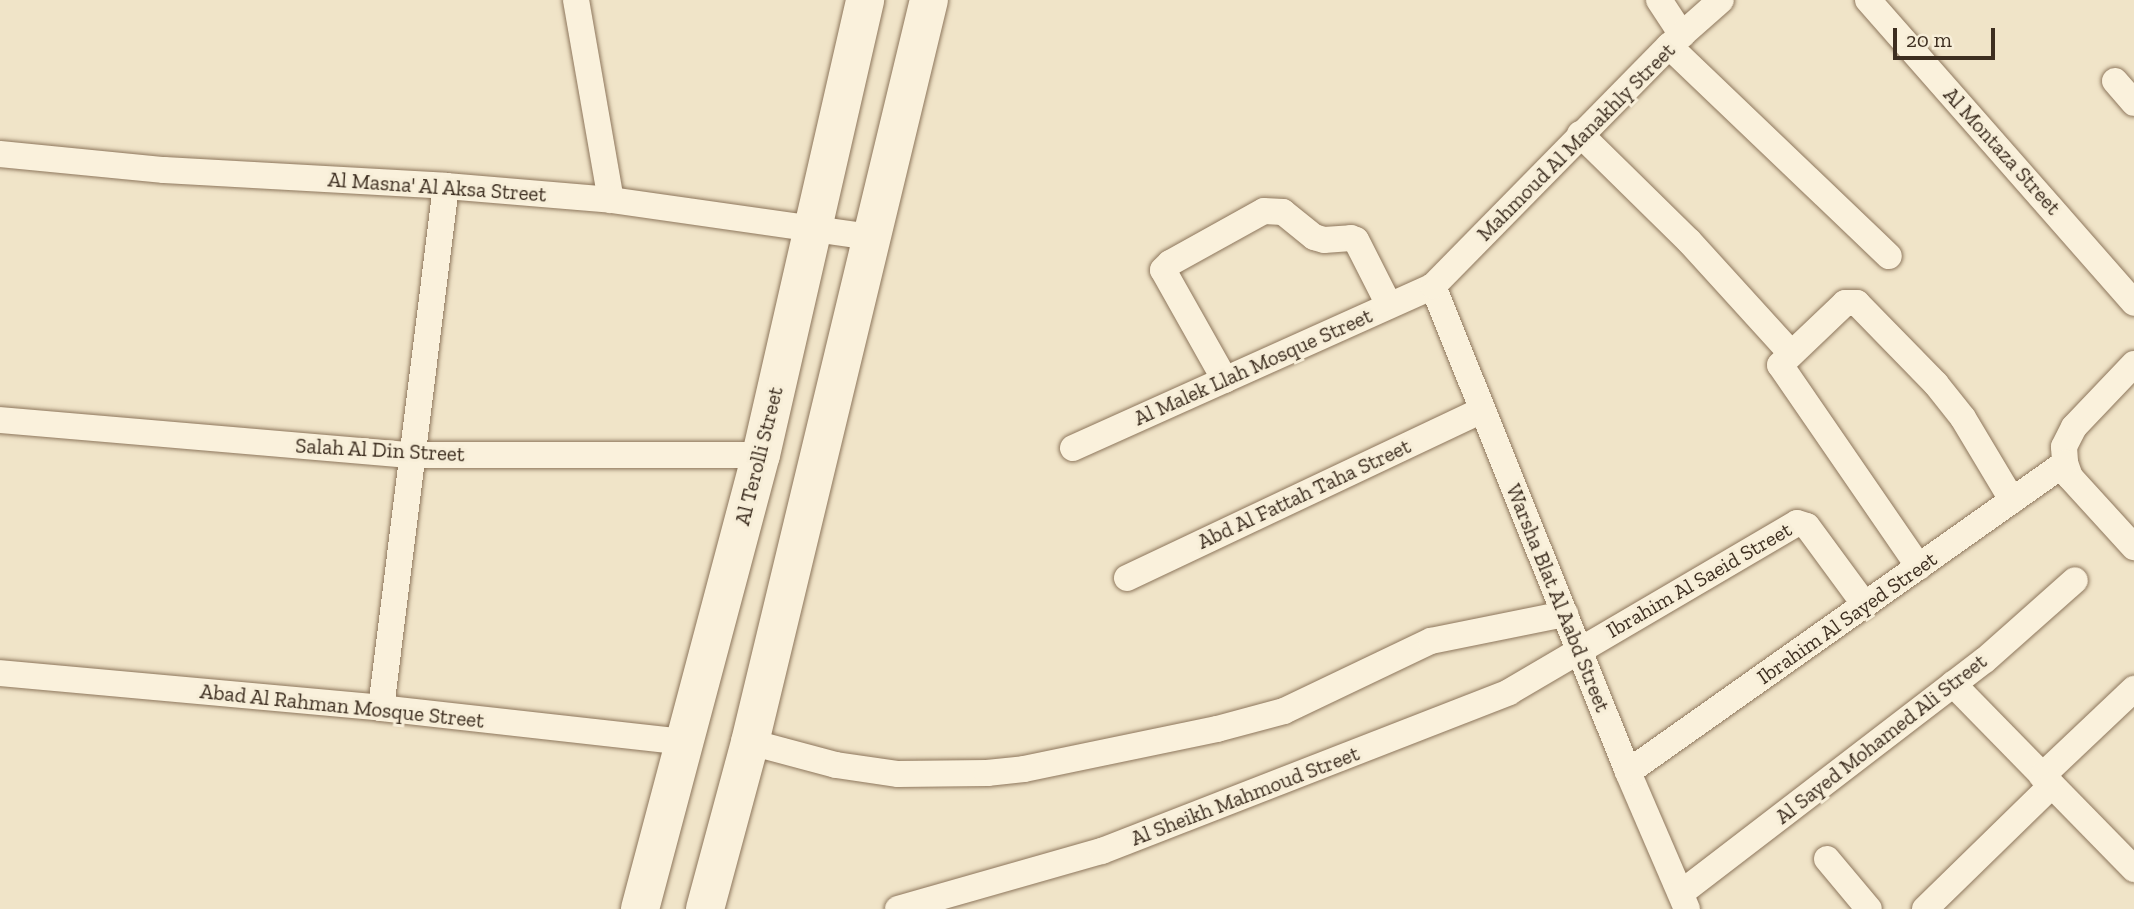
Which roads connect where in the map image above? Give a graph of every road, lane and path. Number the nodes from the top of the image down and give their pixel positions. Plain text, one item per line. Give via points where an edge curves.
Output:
1 (576, 0) edge
2 (865, 0) edge
3 (929, 0) edge
4 (1659, 0) edge
5 (1721, 0) edge
6 (1868, 0) edge
7 (1676, 40) junction
8 (2115, 81) dead end
9 (2134, 103) edge
10 (1580, 134) junction
11 (0, 154) edge
12 (446, 186) junction
13 (611, 200) junction
14 (812, 227) junction
15 (872, 237) junction
16 (1889, 256) dead end
17 (2129, 285) edge
18 (1433, 286) junction
19 (1389, 306) junction
20 (1791, 353) junction
21 (2134, 363) edge
22 (1225, 380) junction
23 (1482, 410) junction
24 (0, 420) edge
25 (1073, 448) dead end
26 (412, 455) junction
27 (761, 455) junction
28 (2064, 463) junction
29 (2012, 500) junction
30 (2134, 547) edge
31 (1919, 567) junction
32 (1127, 578) dead end
33 (2075, 580) dead end
34 (1865, 606) junction
35 (1565, 614) junction
36 (1580, 649) junction
37 (0, 673) edge
38 (1953, 684) junction
39 (2134, 689) edge
40 (381, 708) junction
41 (684, 742) junction
42 (750, 742) junction
43 (1628, 772) junction
44 (2047, 780) junction
45 (2130, 858) edge
46 (1827, 859) dead end
47 (1684, 901) edge
48 (640, 909) edge
49 (705, 909) edge
50 (898, 909) edge
51 (1869, 909) edge
52 (1925, 909) edge

1 - 13 street
2 - 14 street, Al Terolli Street
3 - 15 street
4 - 7 street
5 - 7 street, Mahmoud Al Manakhly Street
6 - 17 street, Al Montaza Street
7 - 10 street, Mahmoud Al Manakhly Street
7 - 16 street
8 - 9 street
10 - 18 street, Mahmoud Al Manakhly Street
10 - 20 street via 1689,241
11 - 12 street, Al Masna' Al Aksa Street via 164,170
12 - 13 street, Al Masna' Al Aksa Street
12 - 26 street
13 - 14 street, Al Masna' Al Aksa Street
14 - 15 street, Al Masna' Al Aksa Street
14 - 27 street, Al Terolli Street
15 - 42 street
18 - 19 street, Al Malek Llah Mosque Street
18 - 23 street, Warsha Blat Al Aabd Street
19 - 22 street, Al Malek Llah Mosque Street
19 - 22 street via 1356,240 1314,237 1283,212 1264,211 1163,270
20 - 29 street via 1845,303 1857,303 1963,418
20 - 31 street via 1780,365
21 - 28 street via 2074,427 2064,447
22 - 25 street, Al Malek Llah Mosque Street
23 - 32 street, Abd Al Fattah Taha Street
23 - 35 street, Warsha Blat Al Aabd Street
24 - 26 street, Salah Al Din Street
26 - 27 street, Salah Al Din Street
26 - 40 street
27 - 41 street, Al Terolli Street
28 - 29 street, Ibrahim Al Sayed Street
28 - 30 street via 2070,477
29 - 31 street, Ibrahim Al Sayed Street
31 - 34 street, Ibrahim Al Sayed Street
33 - 38 street, Al Sayed Mohamed Ali Street
34 - 36 street, Ibrahim Al Saeid Street via 1807,526 1797,523
34 - 43 street, Ibrahim Al Sayed Street
35 - 36 street, Warsha Blat Al Aabd Street
35 - 42 street via 1431,640 1284,711 1024,769 898,774 836,765
36 - 43 street, Warsha Blat Al Aabd Street
36 - 50 street, Al Sheikh Mahmoud Street via 1509,692 1287,781 1102,851
37 - 40 street, Abad Al Rahman Mosque Street
38 - 44 street
38 - 47 street, Al Sayed Mohamed Ali Street
39 - 44 street
40 - 41 street, Abad Al Rahman Mosque Street
41 - 48 street, Al Terolli Street
42 - 49 street
43 - 47 street, Warsha Blat Al Aabd Street
44 - 45 street
44 - 52 street
46 - 51 street

